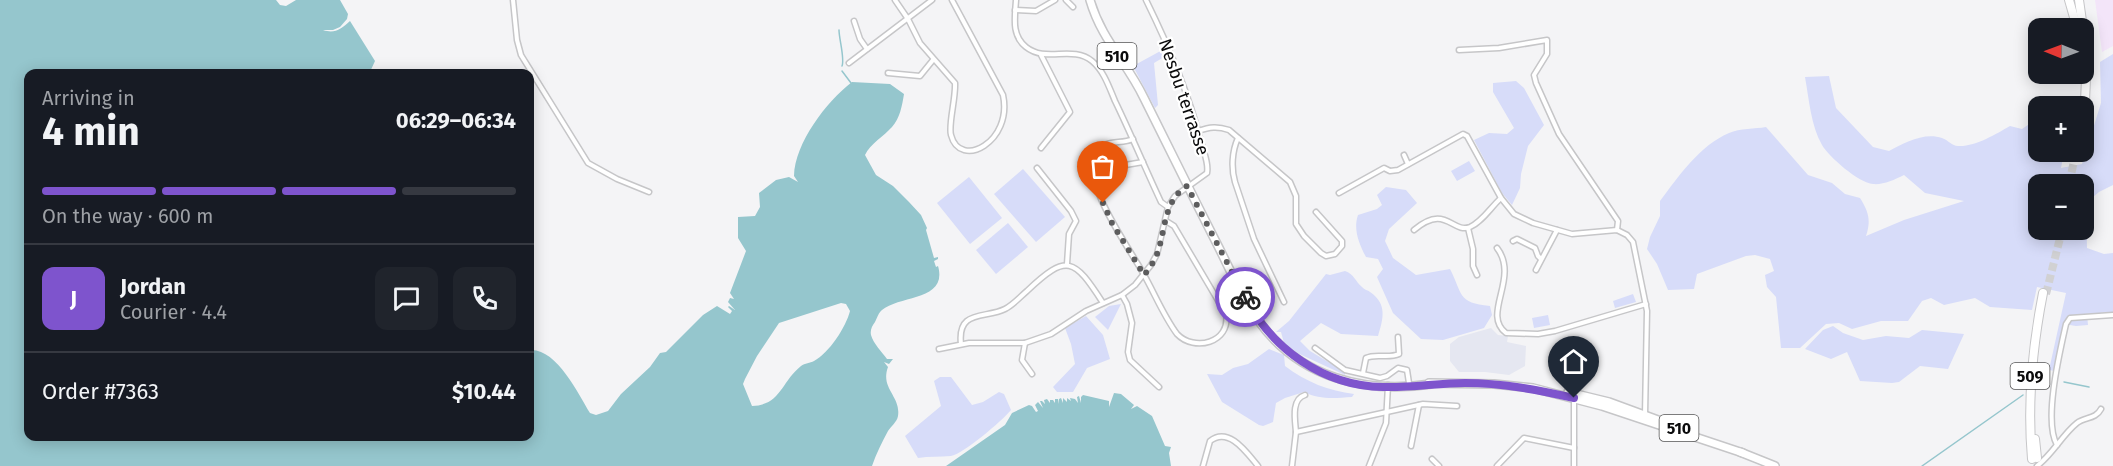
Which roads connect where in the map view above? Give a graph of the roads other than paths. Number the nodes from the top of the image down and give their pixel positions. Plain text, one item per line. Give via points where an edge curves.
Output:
1 (513, 0) edge
2 (895, 0) edge
3 (932, 0) edge
4 (952, 0) edge
5 (1016, 0) edge
6 (1055, 0) edge
7 (1066, 0) edge
8 (1089, 0) edge
9 (1146, 0) edge
10 (2069, 0) edge
11 (2077, 0) edge
12 (2085, 0) edge
13 (1073, 7) dead end
14 (1015, 10) junction
15 (2075, 18) edge
16 (2078, 18) edge
17 (2080, 18) edge
18 (2086, 18) edge
19 (908, 19) junction
20 (854, 21) dead end
21 (867, 49) junction
22 (1459, 50) dead end
23 (1041, 55) junction
24 (933, 60) junction
25 (849, 63) dead end
26 (530, 69) edge
27 (888, 73) dead end
28 (534, 76) edge
29 (1198, 131) junction
30 (1238, 138) junction
31 (1134, 139) junction
32 (1041, 148) dead end
33 (1404, 155) dead end
34 (1143, 162) junction
35 (1408, 164) junction
36 (1114, 167) dead end
37 (1037, 168) dead end
38 (1187, 186) junction
39 (650, 192) dead end
40 (1339, 193) dead end
41 (1501, 198) junction
42 (1168, 207) junction
43 (1316, 212) dead end
44 (1166, 221) junction
45 (1468, 228) junction
46 (1414, 230) dead end
47 (1557, 230) junction
48 (1617, 230) junction
49 (1512, 241) dead end
50 (1497, 248) dead end
51 (1541, 259) junction
52 (1067, 264) junction
53 (1536, 270) dead end
54 (1477, 274) dead end
55 (1144, 275) junction
56 (2045, 293) tunnel mouth
57 (1122, 295) junction
58 (1284, 302) dead end
59 (1103, 303) junction
60 (1646, 304) junction
61 (2113, 315) edge
62 (1398, 337) dead end
63 (1025, 343) junction
64 (961, 344) junction
65 (1315, 348) dead end
66 (939, 349) dead end
67 (1363, 373) junction
68 (1032, 374) dead end
69 (1409, 383) junction
70 (1431, 384) junction
71 (1388, 386) junction
72 (1159, 387) dead end
73 (1305, 395) dead end
74 (1577, 397) junction
75 (1419, 405) junction
76 (1457, 406) dead end
77 (2102, 409) dead end
78 (1387, 413) junction
79 (1641, 415) junction
80 (1296, 432) junction
81 (2058, 445) junction
82 (1411, 446) dead end
83 (1574, 448) junction
84 (1432, 459) dead end
85 (2035, 461) edge
86 (1203, 466) edge
87 (1258, 466) edge
88 (1292, 466) edge
89 (1369, 466) edge
90 (1439, 466) edge
91 (1497, 466) edge
92 (1574, 466) edge
93 (1775, 466) edge

1 - 26 street via 517,40
2 - 19 street
3 - 19 street
4 - 24 street via 1003,95 1005,105 999,131 982,148 965,149 953,140 950,132 955,83
5 - 14 street
6 - 14 street via 1036,11
7 - 13 street
8 - 38 main road, 510 via 1103,35 1137,85
9 - 29 street, Nesbu terrasse via 1176,62
10 - 15 highway
11 - 16 highway
11 - 17 highway
12 - 18 highway
14 - 23 street via 1018,37 1027,48
19 - 21 street
19 - 24 street
20 - 21 street
21 - 25 street
22 - 48 street via 1547,40 1546,56 1534,75 1536,83 1559,134 1618,221
23 - 31 street via 1072,54 1092,61
23 - 32 street via 1070,112
24 - 27 street via 920,76
28 - 39 street via 588,163
29 - 30 street via 1220,127
29 - 38 street, Nesbu terrasse via 1208,169
30 - 43 street via 1290,182 1296,196 1295,220 1299,230 1321,253 1330,256 1339,250 1342,241
30 - 58 street via 1234,149 1235,182 1254,239
31 - 34 street
31 - 55 street via 1106,144 1096,153 1092,164 1112,223
33 - 35 street
34 - 36 street
34 - 42 street via 1161,202
35 - 40 street via 1394,171 1383,168
35 - 41 street via 1460,134 1467,136
37 - 52 street via 1076,221 1069,234
38 - 42 street
38 - 71 main road, 510 via 1247,301 1278,343 1314,369
41 - 45 street
41 - 47 street via 1521,218
42 - 44 street
44 - 55 street via 1157,254
44 - 55 street via 1174,226 1226,314 1222,333 1206,344 1183,340
45 - 46 street via 1438,219
45 - 54 street
47 - 48 street via 1580,235
47 - 51 street
48 - 60 street via 1627,235 1635,247
49 - 51 street via 1532,245
50 - 60 street via 1504,259 1505,280 1496,321 1506,333 1555,331
51 - 53 street
52 - 59 street via 1079,269
52 - 64 street via 1042,276 1008,307 966,321
55 - 57 street
56 - 85 highway, 509 via 2035,376
57 - 59 street
57 - 72 street via 1131,323 1130,360
59 - 63 street via 1052,334
60 - 79 street via 1646,402
61 - 81 street via 2070,318 2066,324 2053,399 2054,438
62 - 67 street via 1399,354 1366,358
63 - 64 street
63 - 68 street via 1022,360
64 - 66 street
65 - 67 street via 1345,370
67 - 69 street via 1380,378 1403,368
69 - 70 main road, 510
69 - 71 main road, 510
70 - 71 main road, 510
70 - 74 main road, 510 via 1494,384
71 - 78 street
73 - 80 street via 1296,401
74 - 79 main road, 510 via 1601,399
74 - 83 street via 1573,412
75 - 76 street
75 - 78 street
75 - 82 street
77 - 81 street via 2097,416 2076,424
78 - 80 street
78 - 89 street
79 - 93 main road, 510
80 - 88 street
81 - 85 street via 2045,460
83 - 91 street via 1524,438
83 - 92 street
84 - 90 street
86 - 87 street via 1210,441 1221,436 1234,441

